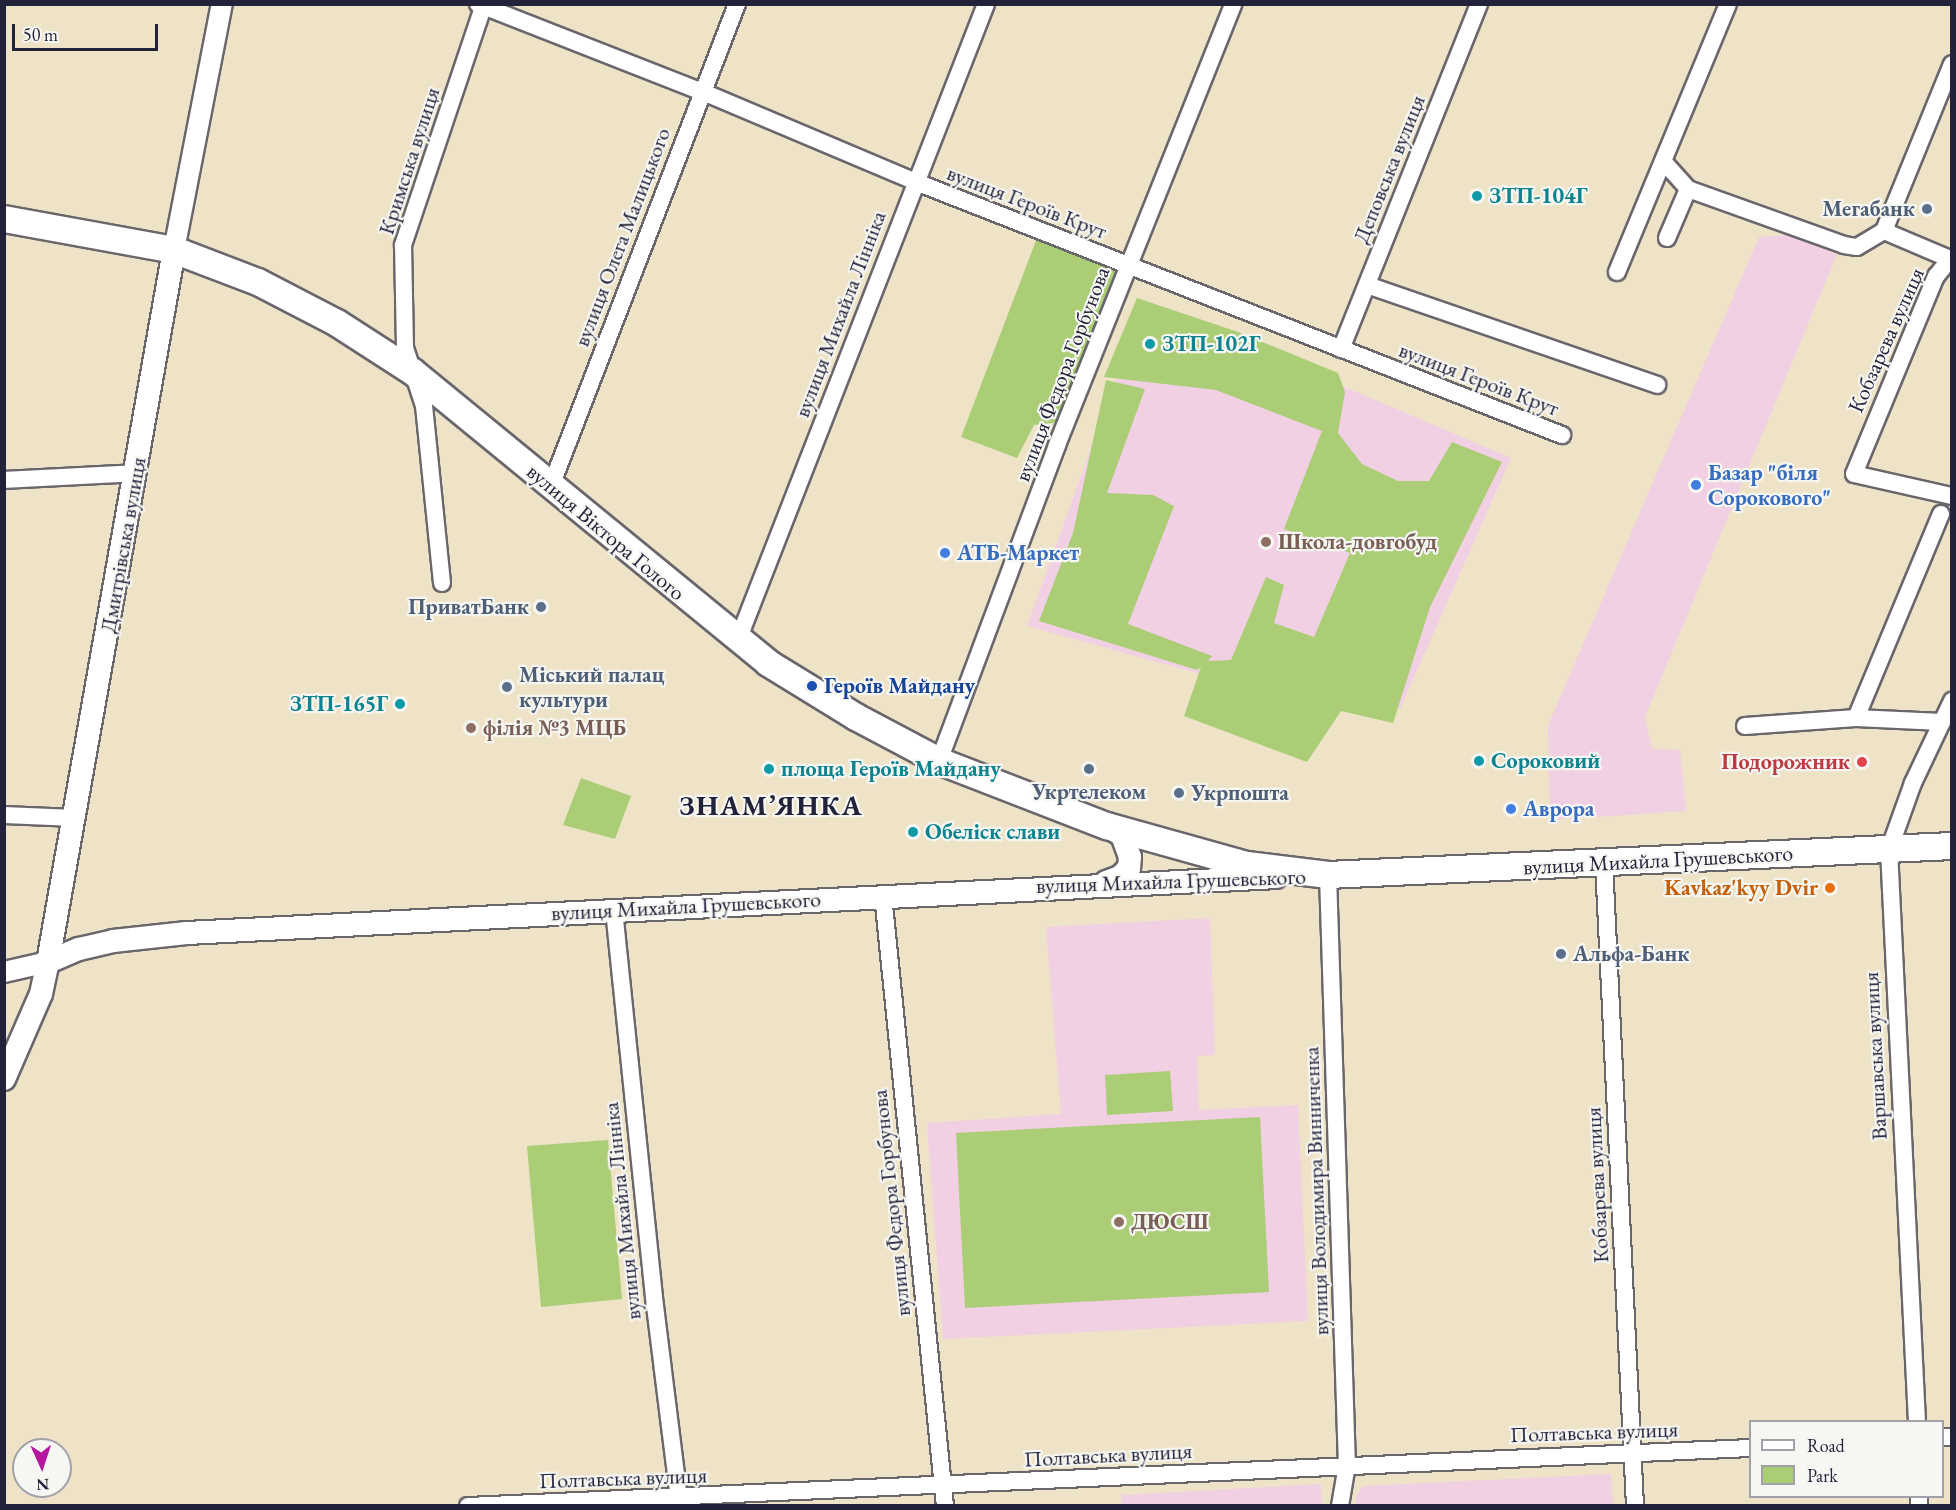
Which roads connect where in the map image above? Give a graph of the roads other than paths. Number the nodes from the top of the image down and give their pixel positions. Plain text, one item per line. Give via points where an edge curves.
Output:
1 (222, 4) edge
2 (736, 4) edge
3 (986, 4) edge
4 (1233, 4) edge
5 (1479, 4) edge
6 (1728, 4) edge
7 (482, 5) edge
8 (1952, 64) edge
9 (703, 92) junction
10 (1664, 161) junction
11 (916, 182) junction
12 (1688, 189) junction
13 (4, 219) edge
14 (1884, 231) junction
15 (1667, 238) dead end
16 (174, 250) junction
17 (1128, 266) junction
18 (1617, 272) dead end
19 (1367, 285) junction
20 (1341, 349) junction
21 (413, 372) junction
22 (1657, 385) dead end
23 (1562, 435) dead end
24 (136, 473) junction
25 (4, 480) edge
26 (550, 486) junction
27 (1952, 496) edge
28 (1941, 514) dead end
29 (442, 583) dead end
30 (735, 638) junction
31 (1952, 702) edge
32 (1856, 718) junction
33 (1942, 722) junction
34 (1745, 726) dead end
35 (939, 761) junction
36 (4, 815) edge
37 (73, 818) junction
38 (1107, 826) junction
39 (1952, 846) edge
40 (1889, 850) junction
41 (1211, 856) joint
42 (1604, 863) junction
43 (1328, 875) junction
44 (1104, 883) junction
45 (883, 895) junction
46 (615, 910) junction
47 (48, 962) junction
48 (4, 972) edge
49 (4, 1079) edge
50 (1917, 1420) edge
51 (1749, 1448) edge
52 (1633, 1454) junction
53 (1347, 1466) junction
54 (943, 1487) junction
55 (680, 1502) edge
56 (468, 1506) edge
57 (945, 1506) edge
58 (1340, 1506) edge
59 (1635, 1506) edge

1 - 16 street, Дмитрівська вулиця
2 - 9 street, вулиця Олега Малицького
3 - 11 street, вулиця Михайла Лінніка
4 - 17 street, вулиця Федора Горбунова
5 - 19 street, Деповська вулиця
6 - 10 street
7 - 9 street, вулиця Героїв Крут
7 - 21 street, Кримська вулиця via 403,245 405,348
8 - 14 street
9 - 11 street, вулиця Героїв Крут
9 - 26 street, вулиця Олега Малицького
10 - 12 street
10 - 18 street
11 - 17 street, вулиця Героїв Крут
11 - 30 street, вулиця Михайла Лінніка via 743,627
12 - 14 street via 1844,245 1857,247
12 - 15 street
13 - 16 main road, вулиця Віктора Голого
14 - 27 street, Кобзарева вулиця via 1950,259 1936,276 1854,474
16 - 21 main road, вулиця Віктора Голого via 299,302
16 - 24 main road, Дмитрівська вулиця
17 - 20 street, вулиця Героїв Крут
17 - 35 street, вулиця Федора Горбунова
19 - 20 street, Деповська вулиця
19 - 22 street
20 - 23 street, вулиця Героїв Крут
21 - 26 main road, вулиця Віктора Голого
21 - 29 street, Кримська вулиця via 424,406
24 - 25 street
24 - 37 main road, Дмитрівська вулиця
26 - 30 main road, вулиця Віктора Голого
28 - 32 street
30 - 35 main road, вулиця Віктора Голого via 856,717
31 - 33 street, Варшавська вулиця
32 - 33 street
32 - 34 street
33 - 40 street, Варшавська вулиця via 1913,783
35 - 38 main road, вулиця Віктора Голого
36 - 37 street
37 - 47 main road, Дмитрівська вулиця
38 - 41 main road, вулиця Віктора Голого
38 - 44 main road via 1122,835 1130,858 1120,877
39 - 40 main road, вулиця Михайла Грушевського
40 - 42 main road, вулиця Михайла Грушевського
40 - 50 street, Варшавська вулиця
41 - 43 main road, вулиця Михайла Грушевського
42 - 43 main road, вулиця Михайла Грушевського
42 - 52 street, Кобзарева вулиця
43 - 44 main road, вулиця Михайла Грушевського
43 - 53 street, вулиця Володимира Винниченка
44 - 45 main road, вулиця Михайла Грушевського
45 - 46 main road, вулиця Михайла Грушевського
45 - 54 street, вулиця Федора Горбунова
46 - 47 main road, вулиця Михайла Грушевського via 187,933 113,941
46 - 55 street, вулиця Михайла Лінніка via 654,1295
47 - 48 street
47 - 49 main road, Дмитрівська вулиця via 40,994
51 - 52 street, Полтавська вулиця
52 - 53 street, Полтавська вулиця
52 - 59 street, Кобзарева вулиця
53 - 54 street, Полтавська вулиця
53 - 58 street, вулиця Володимира Винниченка
54 - 55 street, Полтавська вулиця
54 - 57 street, вулиця Федора Горбунова
55 - 56 street, Полтавська вулиця

